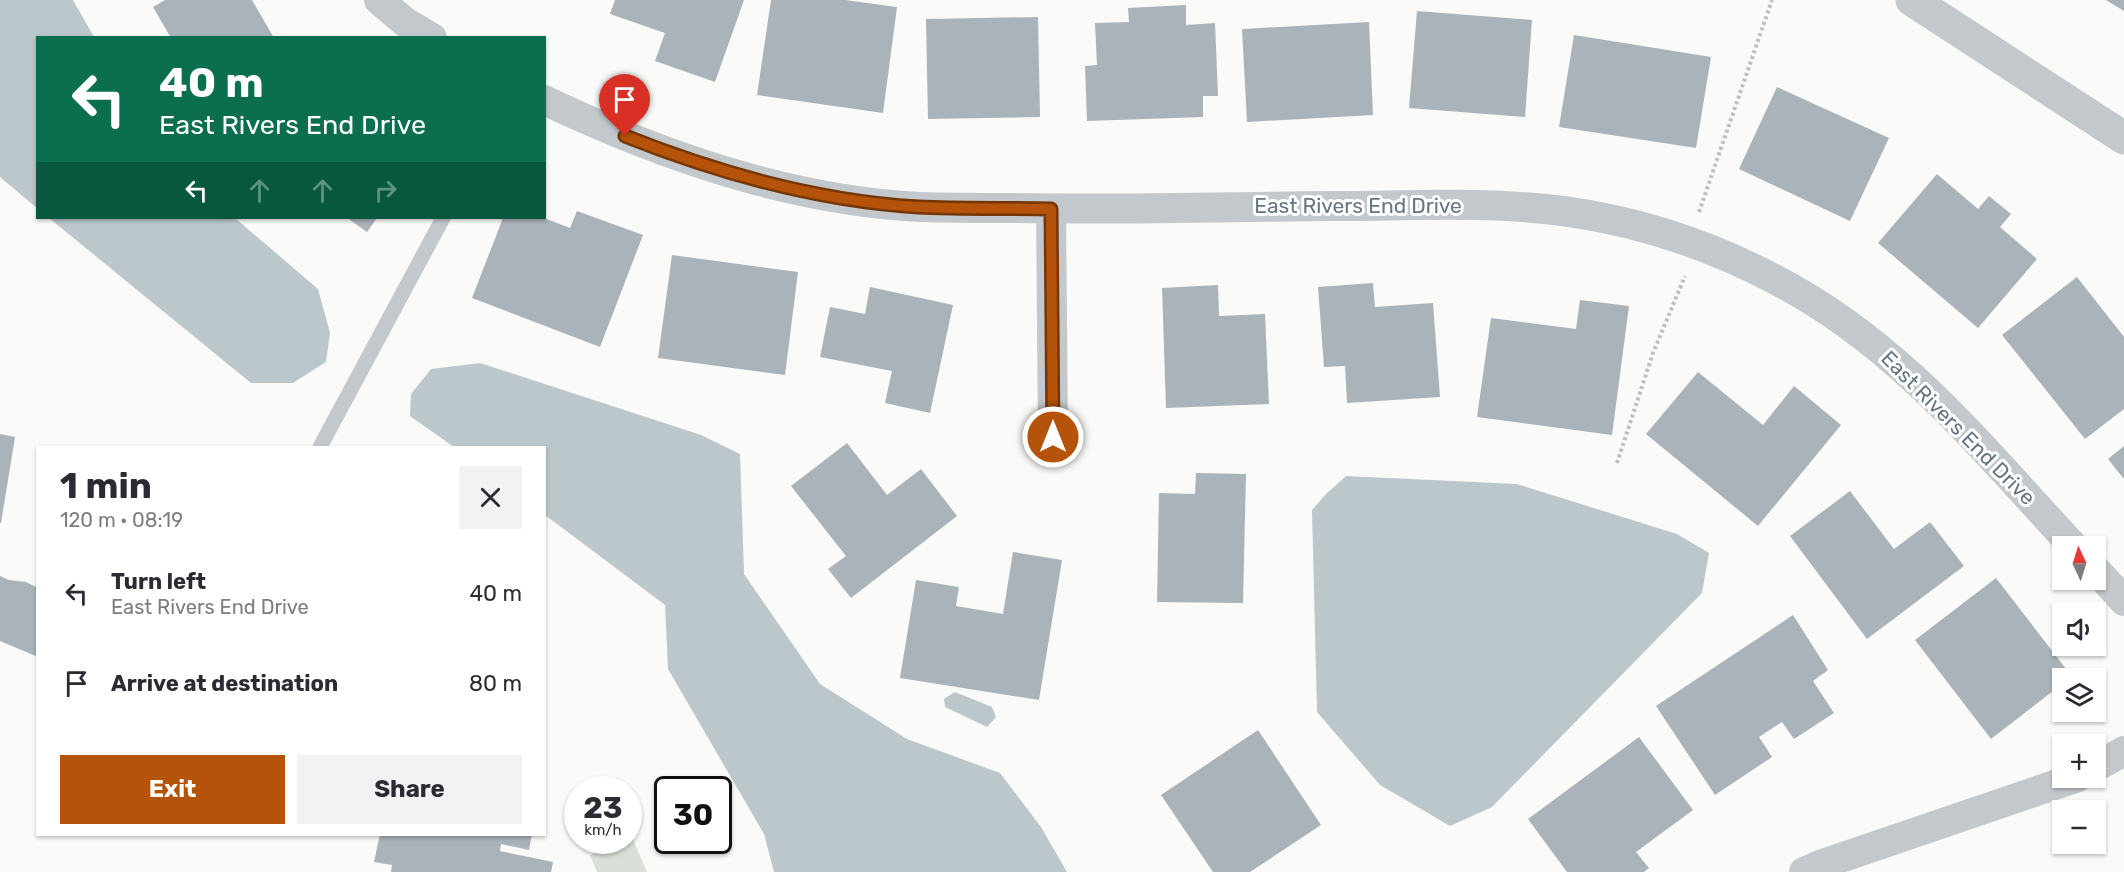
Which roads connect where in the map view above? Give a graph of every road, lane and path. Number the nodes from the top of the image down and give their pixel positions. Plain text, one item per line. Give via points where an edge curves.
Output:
1 (379, 0) edge
2 (1772, 0) edge
3 (1912, 0) edge
4 (429, 36) edge
5 (546, 101) edge
6 (2124, 138) edge
7 (1051, 209) junction
8 (1699, 213) dead end
9 (442, 219) edge
10 (1687, 270) dead end
11 (1053, 437) dead end
12 (321, 446) edge
13 (1617, 463) dead end
14 (2064, 536) edge
15 (2106, 581) edge
16 (2124, 601) edge
17 (2124, 751) edge
18 (2106, 761) edge
19 (2052, 786) edge
20 (1804, 872) edge

1 - 4 street
2 - 8 path
3 - 6 street
5 - 7 street, East Rivers End Drive via 680,158 774,185 919,207
7 - 11 street
7 - 14 street, East Rivers End Drive via 1471,205 1583,214 1693,243 1774,278 1887,353
9 - 12 lane
10 - 13 path via 1653,353
15 - 16 street
17 - 18 street
19 - 20 street

